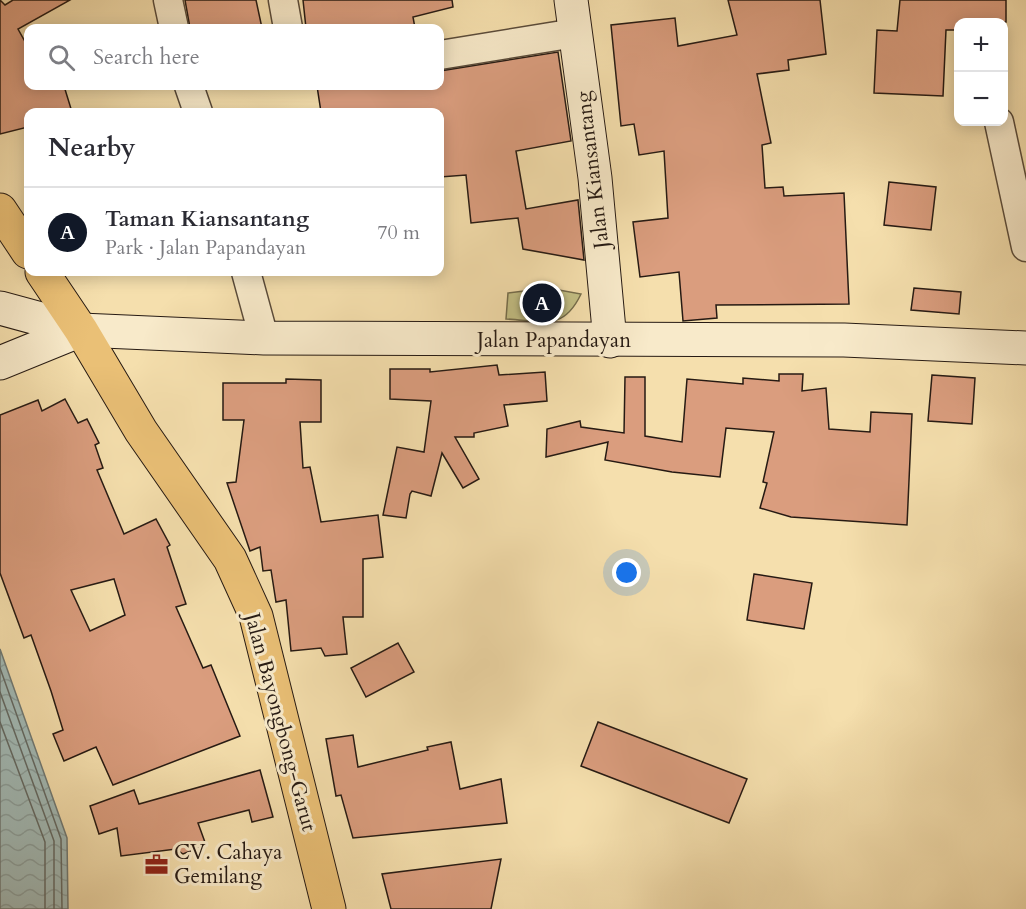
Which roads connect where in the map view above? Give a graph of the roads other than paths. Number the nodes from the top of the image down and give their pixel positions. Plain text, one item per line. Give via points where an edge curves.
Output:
1 (168, 0) edge
2 (283, 0) edge
3 (571, 0) edge
4 (173, 24) edge
5 (287, 24) edge
6 (575, 33) junction
7 (444, 54) edge
8 (190, 90) edge
9 (197, 108) edge
10 (1000, 126) edge
11 (0, 210) edge
12 (24, 246) edge
13 (1026, 247) edge
14 (45, 276) edge
15 (247, 276) edge
16 (0, 308) edge
17 (81, 330) junction
18 (264, 338) junction
19 (610, 341) junction
20 (1026, 348) edge
21 (0, 363) edge
22 (329, 909) edge

1 - 4 street
2 - 5 street
3 - 6 main road, Jalan Kiansantang
6 - 7 street
6 - 19 main road, Jalan Kiansantang via 595,178
8 - 9 street
10 - 13 street
11 - 12 main road
14 - 17 main road, Jalan Bayongbong-Garut
15 - 18 street
16 - 17 main road
17 - 18 main road, Jalan Papandayan
17 - 21 main road
17 - 22 main road, Jalan Bayongbong-Garut via 141,431 230,559 256,616
18 - 19 main road, Jalan Papandayan
19 - 20 main road, Jalan Papandayan via 844,340

